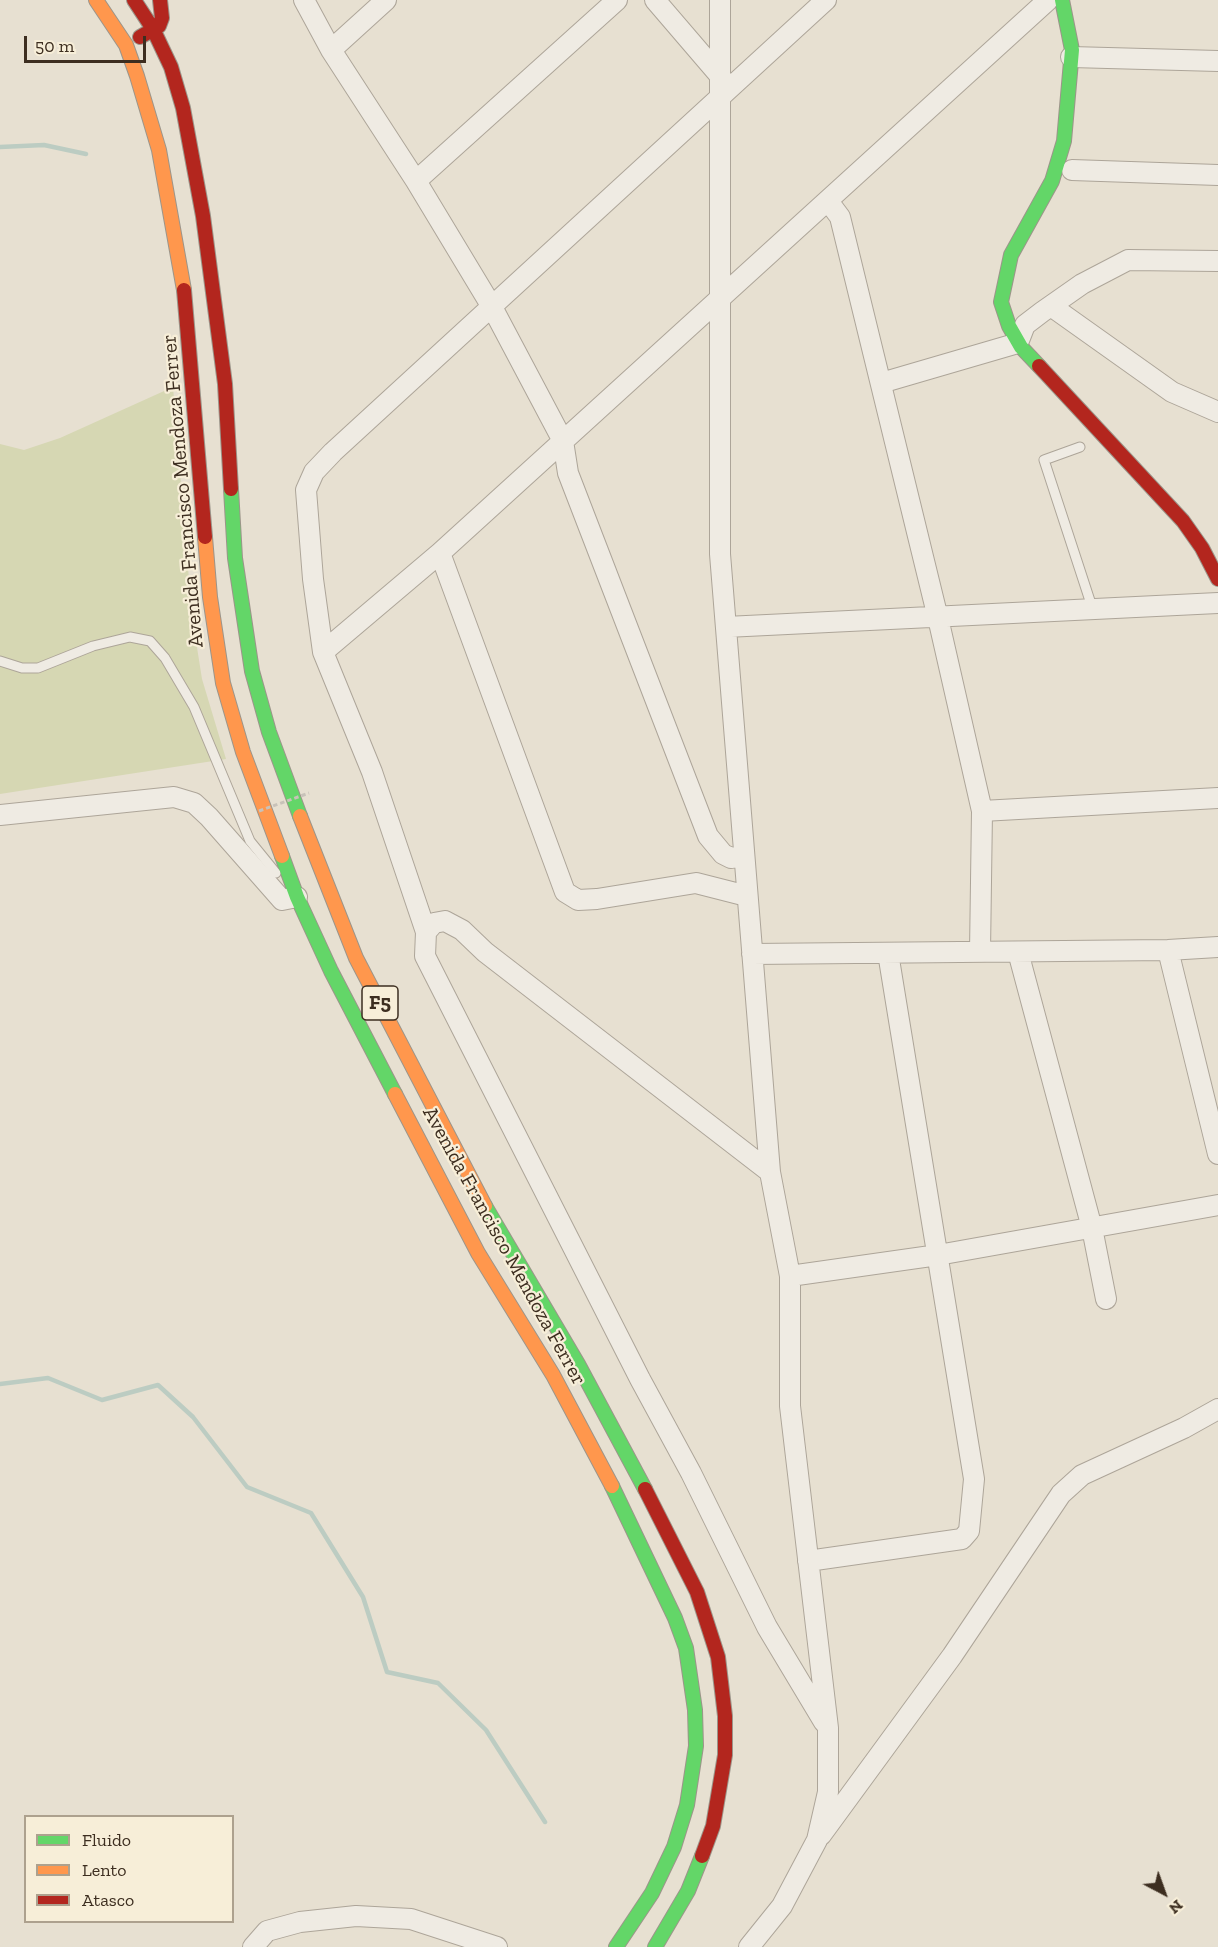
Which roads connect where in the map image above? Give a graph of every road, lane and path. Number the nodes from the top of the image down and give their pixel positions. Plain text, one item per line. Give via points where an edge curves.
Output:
1 (96, 0) edge
2 (135, 0) edge
3 (160, 0) edge
4 (304, 0) edge
5 (386, 0) edge
6 (617, 0) edge
7 (655, 0) edge
8 (720, 0) edge
9 (826, 0) edge
10 (1048, 0) edge
11 (1062, 0) edge
12 (153, 29) junction
13 (126, 45) junction
14 (331, 50) junction
15 (1082, 55) junction
16 (1218, 61) edge
17 (721, 86) junction
18 (1072, 168) dead end
19 (1218, 176) edge
20 (416, 181) junction
21 (828, 201) junction
22 (1043, 226) dead end
23 (1218, 261) edge
24 (722, 298) junction
25 (1051, 306) junction
26 (492, 307) junction
27 (1020, 320) junction
28 (881, 382) junction
29 (1218, 412) edge
30 (1108, 419) dead end
31 (563, 441) junction
32 (1080, 447) dead end
33 (440, 553) junction
34 (1218, 579) edge
35 (1218, 603) edge
36 (1093, 610) junction
37 (938, 618) junction
38 (726, 627) junction
39 (323, 652) junction
40 (0, 661) edge
41 (309, 794) dead end
42 (1218, 798) edge
43 (259, 811) dead end
44 (982, 811) junction
45 (0, 815) edge
46 (744, 856) junction
47 (289, 877) junction
48 (310, 888) junction
49 (747, 896) junction
50 (426, 932) junction
51 (1218, 946) edge
52 (1168, 950) junction
53 (981, 952) junction
54 (1018, 952) junction
55 (888, 953) junction
56 (752, 954) junction
57 (1218, 1154) edge
58 (770, 1172) junction
59 (1218, 1206) edge
60 (1092, 1228) junction
61 (938, 1255) junction
62 (790, 1276) junction
63 (1106, 1299) dead end
64 (1218, 1408) edge
65 (638, 1474) junction
66 (613, 1487) junction
67 (808, 1561) junction
68 (828, 1728) junction
69 (817, 1840) junction
70 (257, 1946) edge
71 (497, 1947) edge
72 (616, 1947) edge
73 (655, 1947) edge
74 (749, 1947) edge

1 - 13 main road, Avenida Francisco Mendoza Ferrer / F5
2 - 12 main road, Avenida Francisco Mendoza Ferrer / F5
3 - 12 main road via 162,18
4 - 14 street
5 - 14 street
6 - 20 street
7 - 17 street
8 - 17 street
9 - 17 street
10 - 21 street
11 - 15 main road
12 - 13 main road
12 - 48 main road, Avenida Francisco Mendoza Ferrer / F5 via 171,67 183,108 203,216 225,384 235,558 252,671
13 - 47 main road, Avenida Francisco Mendoza Ferrer / F5 via 159,150 183,272 210,597 223,683 243,752
14 - 20 street
15 - 16 street
15 - 27 main road via 1060,161 1019,238 1006,272 1001,302 1009,326
17 - 24 street
17 - 26 street
18 - 19 street
20 - 26 street
21 - 24 street
21 - 28 street via 840,217
22 - 27 main road via 1027,257
23 - 25 street via 1128,260
24 - 31 street
24 - 38 street via 720,554
25 - 27 street
25 - 29 street via 1173,392
26 - 31 street
26 - 39 street via 314,472 306,490
27 - 28 street
27 - 30 main road via 1045,353
27 - 34 main road via 1183,521
28 - 37 street
31 - 33 street
31 - 46 street via 568,473 708,836 723,854 731,858
32 - 36 lane via 1044,460
33 - 39 street
33 - 49 street via 565,892 578,900 597,899 696,883
35 - 36 street
36 - 37 street
37 - 38 street
37 - 44 street
38 - 46 street
39 - 50 street via 372,772
40 - 47 lane via 38,668 93,646 130,637 150,640 194,707 250,841 278,875
41 - 43 path, bridge
42 - 44 street
44 - 53 street
45 - 48 street via 174,797 194,803 209,817 282,900
46 - 49 street
47 - 48 main road, Avenida Francisco Mendoza Ferrer / F5
48 - 65 main road, Avenida Francisco Mendoza Ferrer / F5 via 356,958 478,1195
48 - 66 main road, Avenida Francisco Mendoza Ferrer / F5 via 331,971 478,1253 553,1375
49 - 56 street
50 - 58 street via 434,923 445,921 462,930 485,952
50 - 68 street via 425,956 766,1627
51 - 52 street
52 - 54 street
52 - 57 street
53 - 54 street
53 - 55 street
54 - 60 street
55 - 56 street
55 - 61 street
56 - 58 street
58 - 62 street
59 - 60 street
60 - 61 street
60 - 63 street
61 - 62 street
61 - 67 street via 974,1479 969,1531 962,1539
62 - 67 street via 790,1406
64 - 69 street via 1082,1475 1061,1494 952,1656
65 - 66 main road
65 - 73 main road, Avenida Francisco Mendoza Ferrer / F5 via 697,1592 718,1657 725,1716 725,1755 713,1826 688,1891
66 - 72 main road, Avenida Francisco Mendoza Ferrer / F5 via 686,1648 696,1746 687,1805 674,1847 652,1893
67 - 68 street
68 - 69 street via 828,1792
69 - 74 street via 782,1906
70 - 71 street via 267,1931 300,1922 356,1916 411,1919

